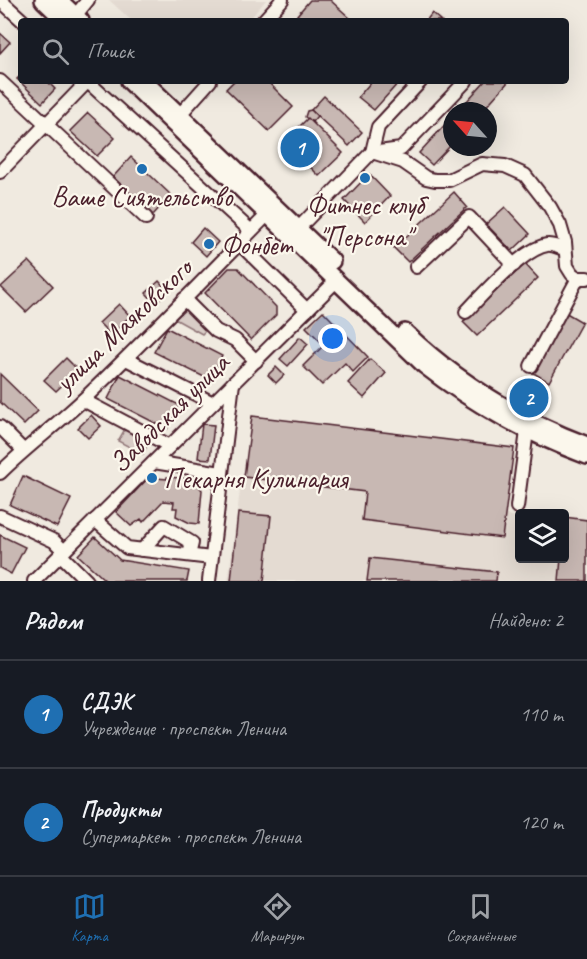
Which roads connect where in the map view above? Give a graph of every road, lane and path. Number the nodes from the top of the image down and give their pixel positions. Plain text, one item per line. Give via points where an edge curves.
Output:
1 (0, 0) edge
2 (43, 0) edge
3 (59, 0) edge
4 (88, 0) edge
5 (282, 0) edge
6 (20, 18) edge
7 (72, 18) edge
8 (73, 18) edge
9 (75, 18) edge
10 (266, 18) edge
11 (0, 81) edge
12 (85, 84) edge
13 (91, 84) edge
14 (133, 84) edge
15 (147, 84) edge
16 (207, 84) edge
17 (418, 84) edge
18 (463, 84) edge
19 (176, 118) junction
20 (46, 126) junction
21 (372, 152) junction
22 (0, 172) edge
23 (272, 210) junction
24 (146, 218) dead end
25 (251, 231) junction
26 (295, 232) junction
27 (239, 243) junction
28 (565, 249) junction
29 (514, 265) junction
30 (416, 267) dead end
31 (583, 278) edge
32 (337, 280) junction
33 (184, 299) junction
34 (307, 310) junction
35 (466, 312) dead end
36 (126, 359) junction
37 (256, 361) junction
38 (531, 366) dead end
39 (233, 383) junction
40 (83, 400) junction
41 (213, 403) junction
42 (0, 428) edge
43 (527, 431) junction
44 (170, 446) junction
45 (587, 446) edge
46 (23, 450) junction
47 (587, 456) edge
48 (154, 462) junction
49 (0, 473) edge
50 (221, 473) junction
51 (517, 507) dead end
52 (0, 516) edge
53 (95, 520) junction
54 (142, 550) junction
55 (62, 553) junction
56 (189, 555) junction
57 (211, 558) junction
58 (34, 581) edge
59 (87, 581) edge
60 (209, 581) edge

1 - 6 street
2 - 7 main road
3 - 8 main road
4 - 9 street
5 - 10 street
11 - 20 street
12 - 20 street
13 - 25 street
14 - 19 main road
15 - 19 main road
16 - 19 street
17 - 21 street via 378,127
18 - 21 street via 401,149
19 - 23 main road
20 - 22 street
20 - 24 street
21 - 26 street
21 - 28 street via 403,162 435,180 449,180 482,164 505,166 525,175 560,225
23 - 25 street, улица Маяковского
23 - 26 main road
25 - 27 street, улица Маяковского
26 - 32 main road
26 - 45 main road via 461,380 548,429
27 - 33 street, улица Маяковского
27 - 34 street
28 - 29 street via 548,245
28 - 31 street via 567,266 572,274
29 - 30 street via 469,217
29 - 35 street
31 - 38 street
32 - 34 street, Заводская улица
32 - 43 main road via 425,366 459,392
33 - 36 street, улица Маяковского
33 - 37 street via 216,331 233,338
34 - 37 street, Заводская улица
36 - 40 street, улица Маяковского
36 - 41 street
37 - 39 street, Заводская улица
39 - 41 street, Заводская улица
39 - 50 street
40 - 44 street
40 - 46 street, улица Маяковского
41 - 44 street, Заводская улица
42 - 46 street
43 - 47 main road
43 - 51 street
44 - 48 street, Заводская улица
46 - 49 street, улица Маяковского
48 - 50 street
48 - 53 street, Заводская улица
50 - 57 street
52 - 55 street via 54,541
53 - 54 street via 127,548
53 - 55 street, Заводская улица
54 - 56 street
54 - 56 street via 164,526 192,543
55 - 58 street, Заводская улица
55 - 59 street
56 - 57 street
57 - 60 street

